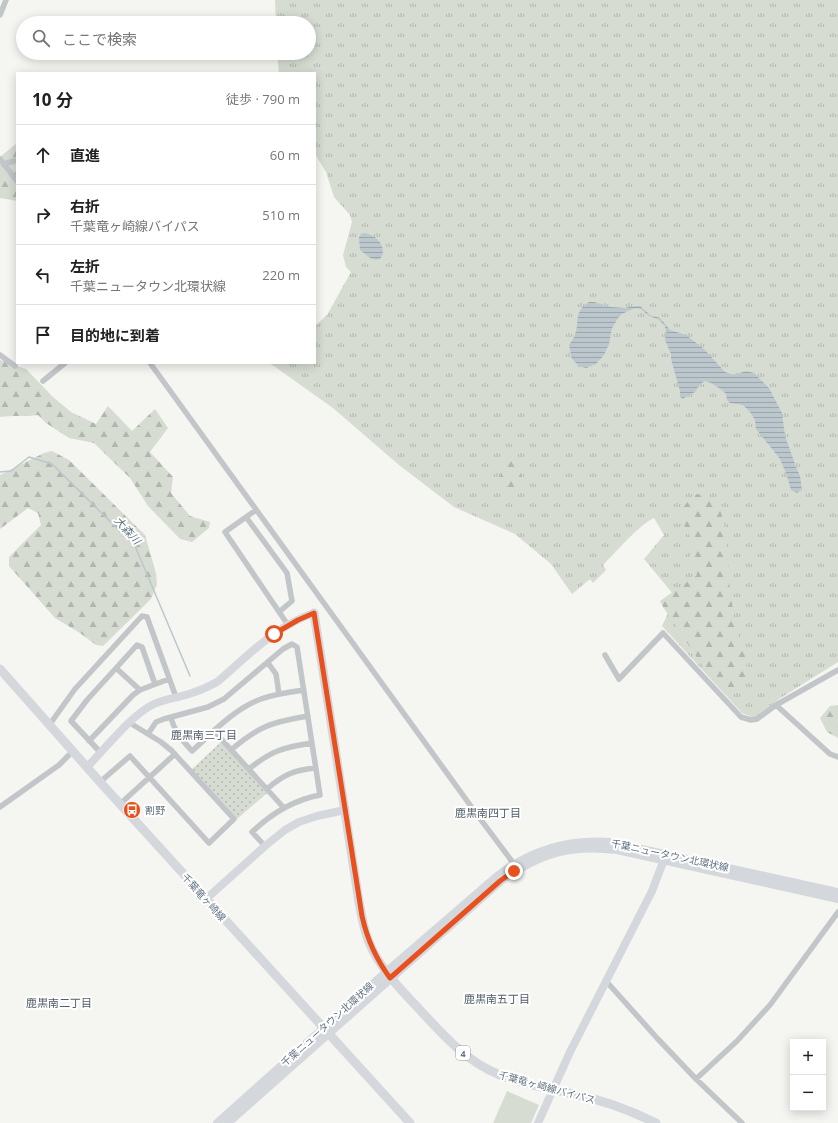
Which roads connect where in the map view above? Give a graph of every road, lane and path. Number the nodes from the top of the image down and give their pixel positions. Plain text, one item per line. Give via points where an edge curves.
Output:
1 (6, 0) edge
2 (0, 15) edge
3 (16, 160) edge
4 (2, 162) edge
5 (16, 180) edge
6 (0, 354) edge
7 (64, 364) edge
8 (151, 364) edge
9 (14, 366) dead end
10 (43, 381) dead end
11 (256, 510) junction
12 (246, 517) junction
13 (279, 612) junction
14 (314, 613) joint
15 (288, 625) junction
16 (605, 655) dead end
17 (268, 663) junction
18 (116, 668) junction
19 (0, 669) edge
20 (838, 670) edge
21 (169, 680) junction
22 (155, 684) junction
23 (140, 690) junction
24 (304, 690) junction
25 (279, 694) junction
26 (176, 697) junction
27 (776, 705) junction
28 (308, 716) junction
29 (171, 717) junction
30 (130, 723) junction
31 (50, 724) junction
32 (214, 731) junction
33 (148, 734) junction
34 (89, 741) junction
35 (312, 743) junction
36 (231, 750) junction
37 (73, 751) junction
38 (101, 753) junction
39 (175, 754) junction
40 (838, 757) edge
41 (87, 767) junction
42 (316, 768) junction
43 (249, 770) junction
44 (149, 777) junction
45 (100, 782) junction
46 (267, 789) junction
47 (120, 804) junction
48 (0, 807) edge
49 (284, 808) junction
50 (345, 810) junction
51 (265, 846) junction
52 (665, 857) junction
53 (514, 864) junction
54 (838, 892) edge
55 (206, 899) junction
56 (838, 899) edge
57 (838, 912) edge
58 (388, 975) junction
59 (606, 981) junction
60 (326, 1031) junction
61 (696, 1079) junction
62 (553, 1089) junction
63 (217, 1123) edge
64 (228, 1123) edge
65 (410, 1123) edge
66 (538, 1123) edge
67 (656, 1123) edge
68 (742, 1123) edge

1 - 2 street
3 - 4 street
4 - 5 street
6 - 9 street
7 - 10 street
8 - 11 street
11 - 12 street
11 - 53 street
12 - 13 street via 287,573 292,601
12 - 13 street via 225,532
13 - 15 street
14 - 15 main road
14 - 50 main road, 千葉竜ヶ崎線バイパス / 4
15 - 26 main road via 263,642 217,682
16 - 27 street via 619,679 663,633 741,717 757,719
17 - 24 street via 292,644 297,647
17 - 25 street via 276,674
17 - 29 street via 224,699 208,707
18 - 22 street via 137,645 142,647
18 - 23 street
18 - 34 street via 71,721
19 - 31 main road, 千葉竜ヶ崎線
20 - 27 street
21 - 22 street
21 - 26 street
21 - 31 street via 147,617 142,616 75,689
22 - 23 street
23 - 34 street via 125,702
24 - 25 street
24 - 28 street
25 - 32 street via 244,707
26 - 30 main road via 147,708
27 - 40 street via 830,754
28 - 35 street
28 - 36 street via 266,725
29 - 32 street via 177,734 192,751
29 - 33 street via 156,722
30 - 33 street
30 - 38 main road
31 - 37 main road, 千葉竜ヶ崎線
32 - 36 street
33 - 39 street
34 - 38 street
35 - 42 street
35 - 43 street via 278,750
36 - 43 street
37 - 41 main road, 千葉竜ヶ崎線
37 - 48 street via 59,765
38 - 41 main road
39 - 44 street
39 - 44 street via 234,819 210,842
41 - 45 main road, 千葉竜ヶ崎線
42 - 46 street via 289,773
42 - 49 street via 320,795
43 - 46 street
44 - 45 street via 130,756
44 - 47 street
45 - 47 main road, 千葉竜ヶ崎線
46 - 49 street
47 - 55 main road, 千葉竜ヶ崎線
49 - 51 street via 252,832
50 - 51 main road via 299,822
50 - 58 main road, 千葉竜ヶ崎線バイパス / 4 via 363,923 373,950
51 - 55 main road
52 - 53 main road, 千葉ニュータウン北環状線 via 610,842 580,842 549,848
52 - 54 main road, 千葉ニュータウン北環状線
52 - 56 main road, 千葉ニュータウン北環状線
52 - 58 main road, 千葉ニュータウン北環状線 via 583,848 553,853 530,862 500,881
52 - 59 main road via 652,891
53 - 58 main road, 千葉ニュータウン北環状線 via 496,877
55 - 60 main road, 千葉竜ヶ崎線
57 - 61 street via 770,1005 737,1042
58 - 60 main road, 千葉ニュータウン北環状線
58 - 62 main road, 千葉竜ヶ崎線バイパス / 4 via 465,1056 487,1070 511,1079
59 - 61 street
59 - 62 main road
60 - 63 main road, 千葉ニュータウン北環状線
60 - 64 main road, 千葉ニュータウン北環状線
60 - 65 main road, 千葉竜ヶ崎線
61 - 68 street
62 - 66 main road
62 - 67 main road, 千葉竜ヶ崎線バイパス / 4 via 621,1108

